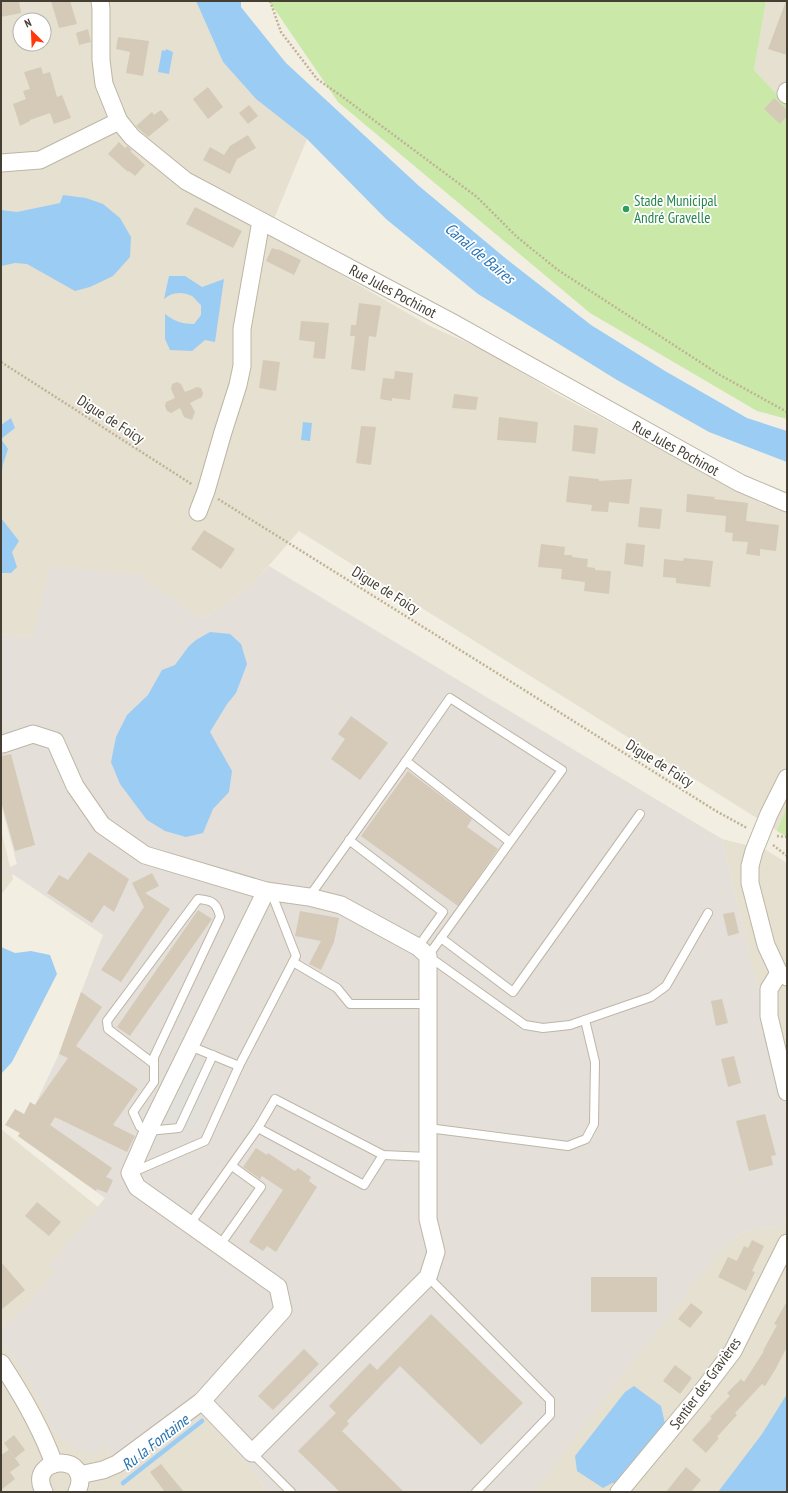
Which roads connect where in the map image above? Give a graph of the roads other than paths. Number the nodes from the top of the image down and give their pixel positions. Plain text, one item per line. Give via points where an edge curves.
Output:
1 (100, 1) edge
2 (119, 120) junction
3 (1, 163) edge
4 (261, 221) junction
5 (787, 503) edge
6 (198, 512) dead end
7 (2, 744) edge
8 (406, 761) junction
9 (787, 778) edge
10 (640, 814) dead end
11 (349, 840) junction
12 (510, 842) junction
13 (269, 892) junction
14 (309, 897) junction
15 (708, 913) dead end
16 (441, 938) junction
17 (423, 951) junction
18 (293, 962) junction
19 (783, 975) edge
20 (428, 1004) junction
21 (585, 1020) junction
22 (190, 1046) junction
23 (213, 1055) junction
24 (154, 1064) junction
25 (239, 1066) junction
26 (787, 1092) edge
27 (258, 1128) junction
28 (428, 1128) junction
29 (148, 1131) junction
30 (383, 1155) junction
31 (428, 1156) junction
32 (232, 1166) junction
33 (130, 1173) junction
34 (190, 1224) junction
35 (787, 1243) edge
36 (220, 1246) junction
37 (428, 1277) junction
38 (1, 1363) edge
39 (202, 1401) junction
40 (252, 1453) junction
41 (54, 1464) junction
42 (78, 1475) junction
43 (44, 1492) edge
44 (77, 1492) edge
45 (291, 1492) edge
46 (476, 1492) edge
47 (619, 1492) edge

1 - 2 street, Rue Jules Pochinot via 102,72 110,102
2 - 3 street via 40,160
2 - 4 street, Rue Jules Pochinot via 132,136 186,181
4 - 5 street, Rue Jules Pochinot via 453,323 740,483
4 - 6 street via 242,329 242,366 238,385
7 - 13 street via 33,734 55,741 75,786 102,825 145,855
8 - 11 lane
8 - 12 lane
8 - 12 lane via 450,698 562,770
9 - 19 street via 760,835 750,866 750,883 766,945
10 - 16 lane via 513,992
11 - 14 lane
11 - 17 lane via 443,912
12 - 16 lane
13 - 14 street
13 - 18 lane via 296,956
13 - 22 street
14 - 17 street via 342,905
15 - 21 lane via 666,986 651,997
16 - 17 lane
17 - 20 street
17 - 21 lane via 526,1025 543,1028 570,1025
18 - 20 lane via 337,988 350,1004
18 - 25 lane
19 - 26 street via 769,989 769,1016
20 - 28 street
21 - 28 lane via 595,1062 594,1124 586,1139 568,1146
22 - 23 lane
22 - 29 street
23 - 25 lane
23 - 29 lane via 179,1128
24 - 24 lane via 108,1029 107,1021 198,899 210,900 218,908 220,918 154,1057
24 - 29 lane via 154,1082 133,1112 140,1127
25 - 33 lane via 205,1141
27 - 30 lane via 275,1099
27 - 30 lane via 364,1185
27 - 32 lane
28 - 31 street
29 - 33 street
30 - 31 lane
31 - 37 street via 428,1218 436,1252
32 - 34 lane
32 - 36 lane via 261,1187
33 - 34 street via 137,1187
34 - 36 street
35 - 47 street, Sentier des Gravières via 733,1351
36 - 39 street via 278,1287 283,1310
37 - 40 street
37 - 46 lane via 550,1400 550,1415
38 - 41 street via 45,1439
39 - 40 street
39 - 42 street via 117,1464
40 - 45 lane
41 - 42 street via 60,1462 71,1466
41 - 43 street via 48,1467 42,1476
42 - 44 street via 80,1481

